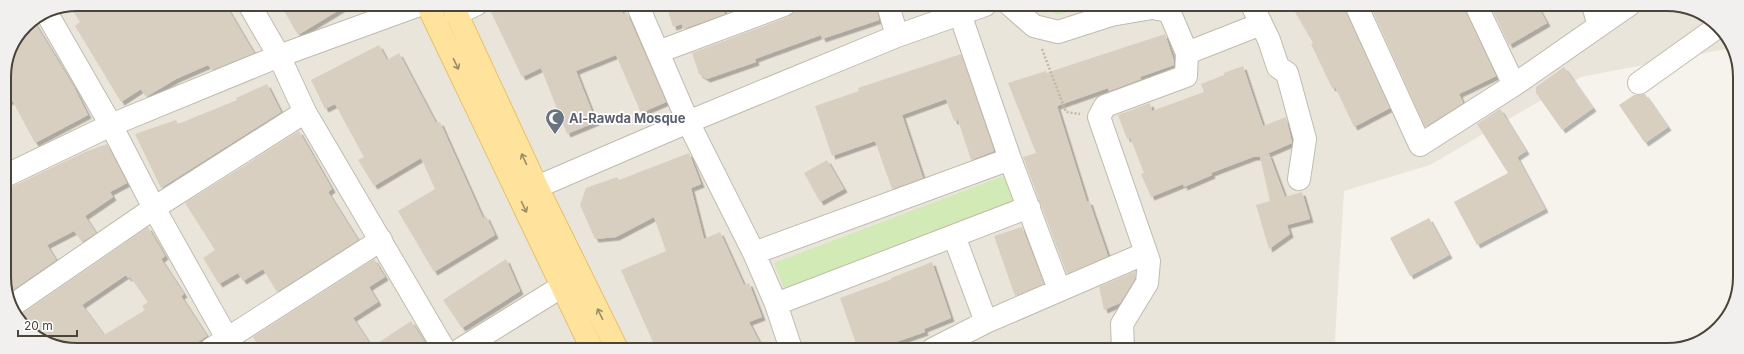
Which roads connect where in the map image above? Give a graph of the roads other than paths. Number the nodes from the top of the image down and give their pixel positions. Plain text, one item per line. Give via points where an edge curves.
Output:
1 (253, 11) edge
2 (403, 11) edge
3 (430, 11) edge
4 (640, 11) edge
5 (768, 11) edge
6 (890, 11) edge
7 (968, 11) edge
8 (1017, 11) edge
9 (1134, 11) edge
10 (1169, 11) edge
11 (1359, 11) edge
12 (1479, 11) edge
13 (1595, 11) edge
14 (1620, 11) edge
15 (960, 14) junction
16 (1256, 14) edge
17 (457, 15) edge
18 (49, 18) edge
19 (1599, 26) junction
20 (1714, 30) edge
21 (442, 35) junction
22 (897, 36) junction
23 (658, 52) junction
24 (1187, 53) junction
25 (279, 56) junction
26 (1640, 83) dead end
27 (1514, 85) junction
28 (305, 112) junction
29 (688, 122) junction
30 (111, 125) junction
31 (1010, 159) junction
32 (11, 173) edge
33 (1299, 179) dead end
34 (537, 187) junction
35 (1029, 207) junction
36 (154, 208) junction
37 (954, 236) junction
38 (381, 240) junction
39 (754, 253) junction
40 (1146, 253) junction
41 (561, 287) junction
42 (1059, 289) junction
43 (16, 302) edge
44 (776, 304) junction
45 (986, 322) junction
46 (223, 343) edge
47 (227, 343) edge
48 (441, 343) edge
49 (471, 343) edge
50 (589, 343) edge
51 (614, 343) edge
52 (789, 343) edge
53 (945, 343) edge
54 (1123, 343) edge

1 - 25 street
2 - 25 street
3 - 21 main road
4 - 23 street
5 - 23 street
6 - 22 street
7 - 15 street
8 - 9 street via 1034,26 1058,32 1111,15
10 - 24 street
11 - 27 street via 1420,145
12 - 27 street
13 - 19 street
14 - 19 street
15 - 22 street
15 - 31 street
16 - 24 street
16 - 33 street via 1270,40 1278,67 1286,73 1305,139
17 - 21 main road
34 -> 17 main road
18 - 30 street
19 - 27 street
20 - 26 street
21 -> 41 main road
22 - 29 street
23 - 29 street
24 - 40 street via 1186,76 1105,106 1099,117
25 - 28 street
25 - 30 street
28 - 36 street
28 - 38 street
29 - 34 street
29 - 39 street
30 - 32 street
30 - 36 street
31 - 35 street
31 - 39 street
51 -> 34 main road
35 - 37 street
35 - 42 street
36 - 43 street
36 - 46 street
37 - 44 street
37 - 45 street
38 - 47 street
38 - 48 street
39 - 44 street
40 - 42 street
40 - 54 street via 1149,261 1146,283 1122,324
41 - 49 street
41 - 50 main road
42 - 45 street
44 - 52 street
45 - 53 street

